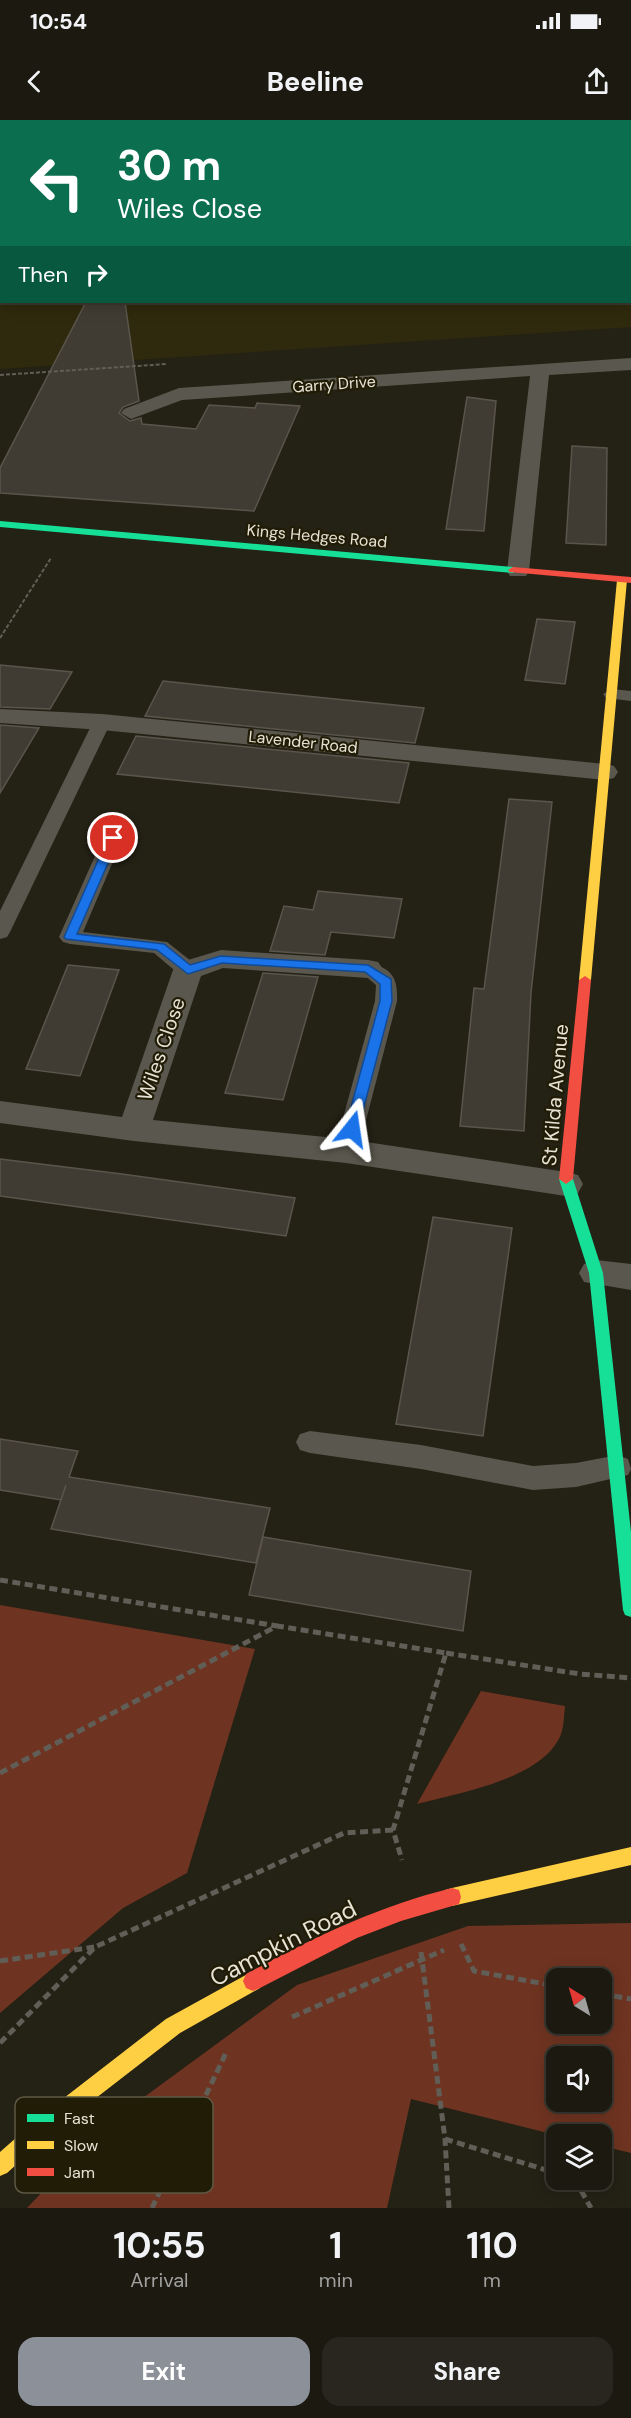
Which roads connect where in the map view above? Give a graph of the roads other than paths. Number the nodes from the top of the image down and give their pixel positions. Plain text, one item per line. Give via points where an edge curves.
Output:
1 (631, 363) edge
2 (540, 370) junction
3 (131, 413) dead end
4 (0, 524) edge
5 (518, 571) junction
6 (626, 580) edge
7 (612, 694) junction
8 (631, 696) edge
9 (0, 716) edge
10 (102, 722) junction
11 (605, 772) junction
12 (113, 838) dead end
13 (0, 932) edge
14 (368, 969) joint
15 (188, 970) junction
16 (0, 1112) edge
17 (134, 1130) junction
18 (346, 1150) junction
19 (566, 1184) junction
20 (596, 1273) junction
21 (631, 1277) edge
22 (310, 1442) dead end
23 (618, 1467) junction
24 (631, 1610) edge
25 (631, 1856) edge
26 (81, 2097) edge
27 (15, 2153) edge
28 (0, 2166) edge

1 - 2 street, Garry Drive
2 - 3 street, Garry Drive via 178,394
2 - 5 street
4 - 5 street, Kings Hedges Road
5 - 6 street, Kings Hedges Road
6 - 7 street, St Kilda Avenue
7 - 8 lane
7 - 11 street, St Kilda Avenue
9 - 10 street, Lavender Road
10 - 11 street, Lavender Road
10 - 13 lane
11 - 19 street, St Kilda Avenue
12 - 15 lane via 70,937 160,947
14 - 15 street via 221,959
14 - 18 lane via 387,982 386,1001
15 - 17 street, Wiles Close
16 - 17 street
17 - 18 street
18 - 19 street
19 - 20 street, St Kilda Avenue
20 - 21 street
20 - 23 street, St Kilda Avenue
22 - 23 lane via 421,1457 533,1479
23 - 24 street, St Kilda Avenue via 622,1546
25 - 26 street, Campkin Road via 411,1906 286,1962 173,2026
27 - 28 street, Campkin Road

